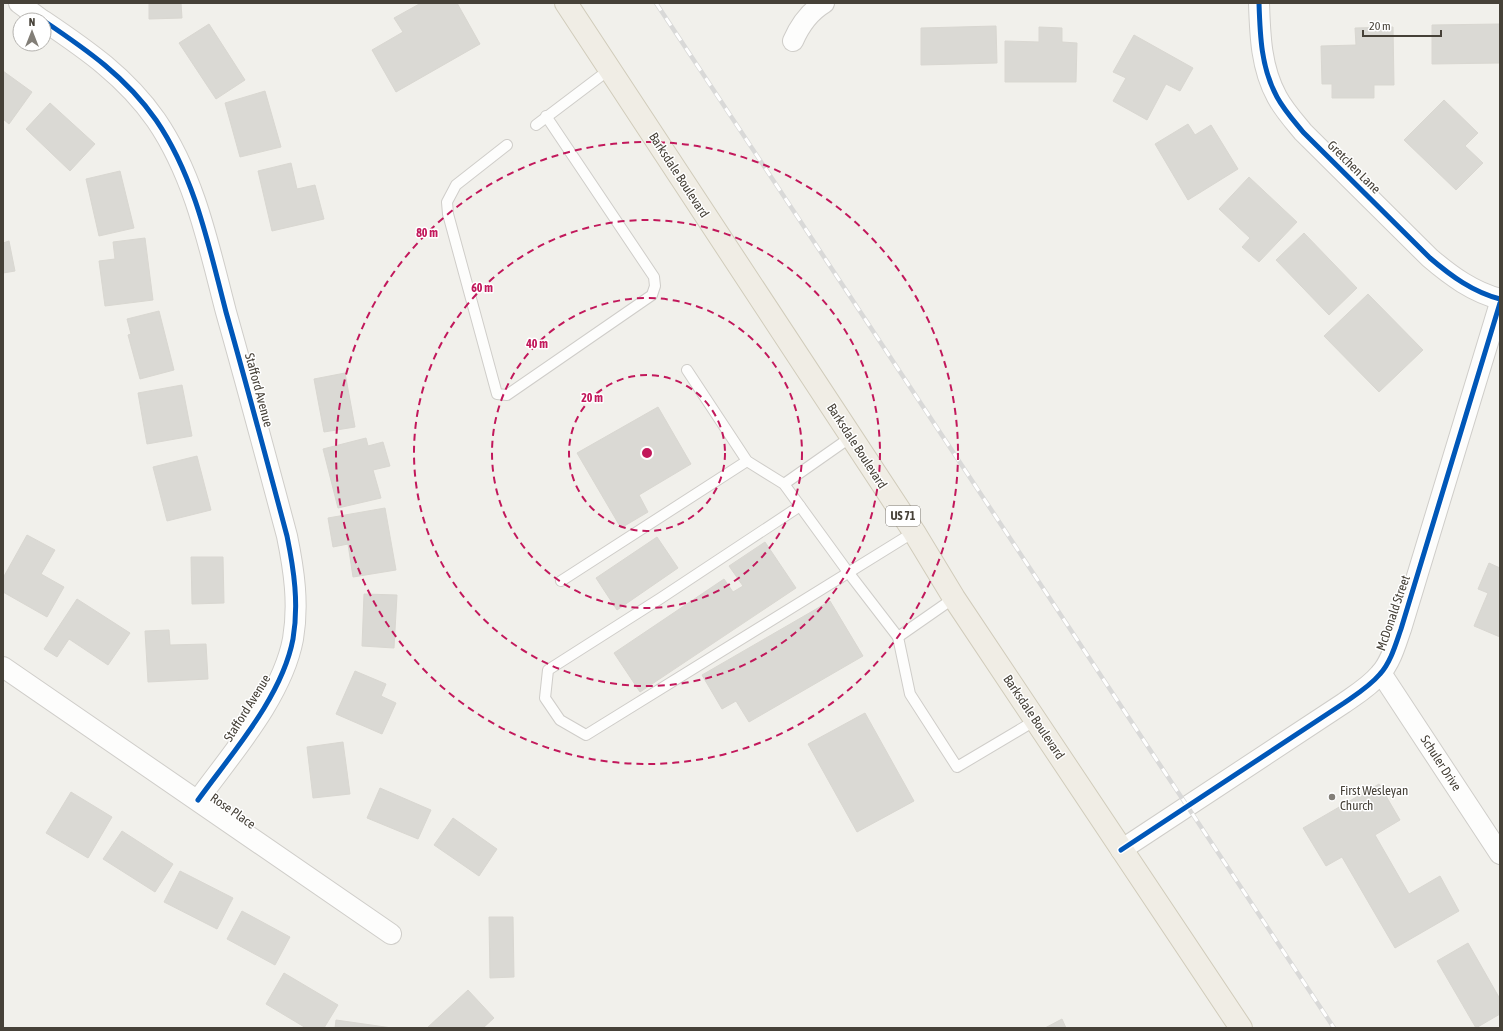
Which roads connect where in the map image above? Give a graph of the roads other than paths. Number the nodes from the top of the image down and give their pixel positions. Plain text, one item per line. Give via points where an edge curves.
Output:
1 (566, 3) edge
2 (824, 3) edge
3 (1259, 3) edge
4 (24, 5) edge
5 (32, 12) edge
6 (52, 27) edge
7 (793, 41) dead end
8 (610, 70) junction
9 (546, 116) junction
10 (536, 125) dead end
11 (507, 145) dead end
12 (1500, 299) edge
13 (1500, 303) edge
14 (687, 370) dead end
15 (851, 437) junction
16 (747, 461) junction
17 (784, 484) junction
18 (800, 506) junction
19 (914, 532) junction
20 (848, 572) junction
21 (561, 581) dead end
22 (954, 598) junction
23 (898, 637) junction
24 (3, 667) edge
25 (1381, 673) junction
26 (1036, 720) junction
27 (198, 800) junction
28 (1121, 850) junction
29 (1500, 854) edge
30 (391, 934) dead end
31 (1241, 1028) edge

1 - 8 main road, Barksdale Boulevard / US 71
2 - 7 street via 799,27
3 - 12 street, Gretchen Lane via 1260,42 1267,72 1276,97 1288,114 1303,132 1447,273 1471,288
4 - 5 street, Stafford Avenue
6 - 27 street, Stafford Avenue via 111,70 133,92 172,145 188,178 288,536 293,562 296,598 293,639 286,664 250,729
8 - 9 lane
8 - 15 main road, Barksdale Boulevard / US 71
9 - 10 lane
9 - 11 lane via 654,277 655,286 652,295 507,395 497,394 448,214 447,202 456,185
13 - 25 street, McDonald Street via 1401,629
14 - 16 lane
15 - 17 lane
15 - 19 main road, Barksdale Boulevard / US 71
16 - 17 lane
16 - 21 lane
17 - 18 lane
18 - 20 lane
18 - 20 lane via 548,670 545,698 560,720 586,736
19 - 20 lane
19 - 22 main road, Barksdale Boulevard / US 71
20 - 23 lane
22 - 23 lane
22 - 26 main road, Barksdale Boulevard / US 71
23 - 26 lane via 910,694 958,767
24 - 27 street, Rose Place
25 - 28 street, McDonald Street via 1366,688 1344,703
25 - 29 street, Schuler Drive
26 - 28 main road, Barksdale Boulevard / US 71
27 - 30 street, Rose Place
28 - 31 main road, Barksdale Boulevard / US 71

